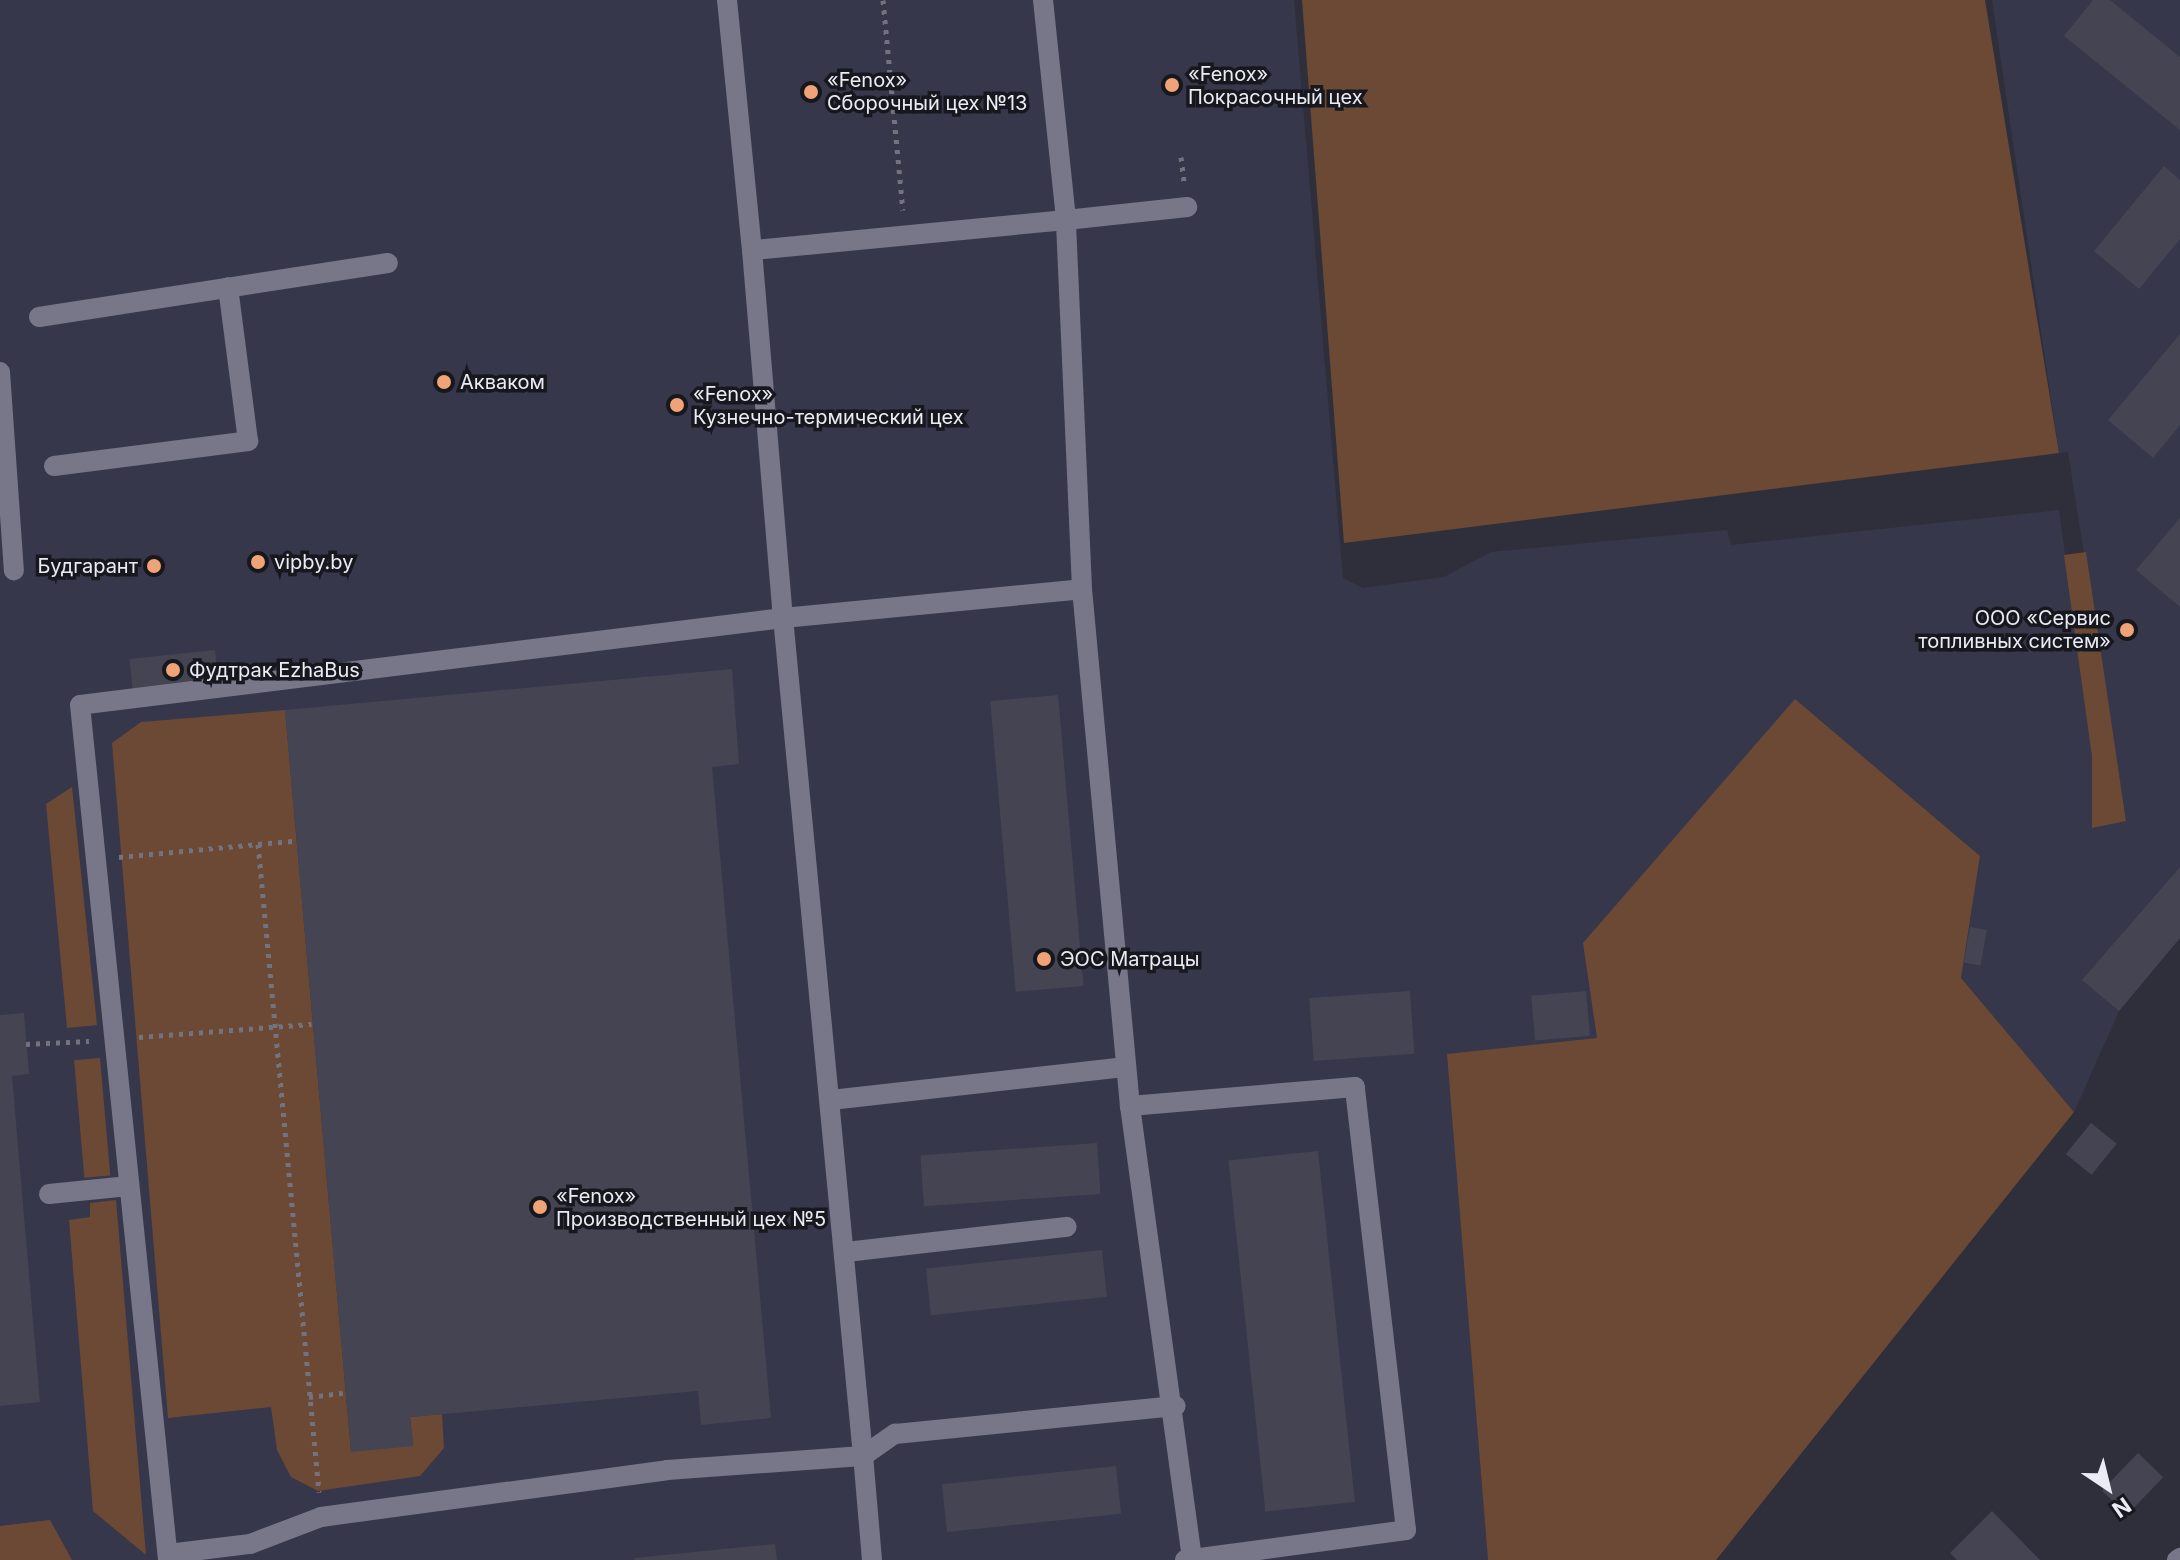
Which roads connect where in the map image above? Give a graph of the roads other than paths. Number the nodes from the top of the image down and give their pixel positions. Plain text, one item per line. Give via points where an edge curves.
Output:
1 (727, 0) edge
2 (1043, 0) edge
3 (1187, 207) dead end
4 (1066, 220) junction
5 (752, 250) junction
6 (388, 263) dead end
7 (228, 287) junction
8 (39, 317) dead end
9 (0, 372) edge
10 (54, 466) dead end
11 (14, 571) dead end
12 (1082, 589) junction
13 (783, 618) junction
14 (1126, 1067) junction
15 (831, 1100) junction
16 (1130, 1106) junction
17 (129, 1186) junction
18 (49, 1194) dead end
19 (1067, 1227) dead end
20 (846, 1252) junction
21 (1176, 1406) junction
22 (863, 1456) junction
23 (168, 1557) edge
24 (1192, 1559) edge
25 (872, 1560) edge
26 (1185, 1560) edge

1 - 5 lane
2 - 4 lane
3 - 4 lane
4 - 5 lane
4 - 12 lane
5 - 13 lane
6 - 7 lane
7 - 8 lane
7 - 10 lane via 248,441
9 - 11 lane
12 - 13 lane
12 - 14 lane
13 - 15 lane
13 - 17 lane via 80,705
14 - 15 lane
14 - 16 lane
15 - 20 lane
16 - 21 lane
16 - 24 lane via 1355,1087 1406,1530
17 - 18 lane
17 - 23 lane
19 - 20 lane
20 - 22 lane
21 - 22 lane via 895,1434
21 - 24 lane
22 - 23 lane via 667,1470 321,1517 250,1544
22 - 25 lane
24 - 26 lane

